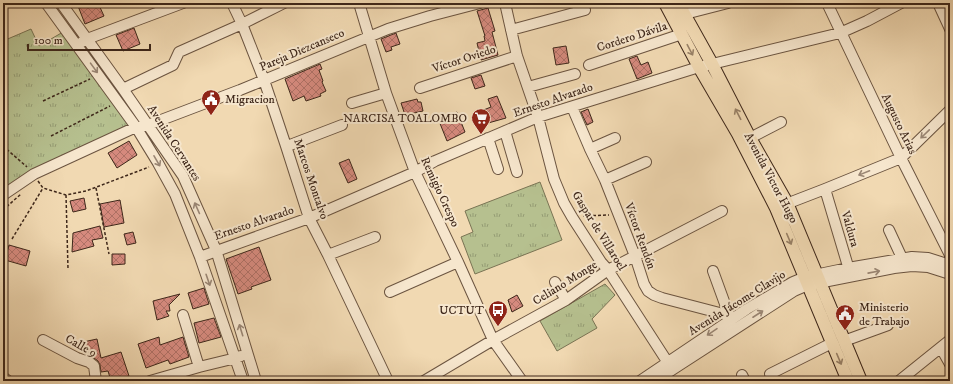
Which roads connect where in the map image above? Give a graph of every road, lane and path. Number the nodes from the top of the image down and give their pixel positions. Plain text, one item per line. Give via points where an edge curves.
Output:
1 (46, 3) edge
2 (61, 3) edge
3 (183, 3) edge
4 (232, 3) edge
5 (284, 3) edge
6 (359, 3) edge
7 (480, 3) edge
8 (505, 3) edge
9 (665, 3) edge
10 (678, 3) edge
11 (728, 3) edge
12 (827, 3) edge
13 (938, 3) edge
14 (894, 5) edge
15 (585, 10) dead end
16 (685, 14) junction
17 (242, 24) junction
18 (950, 29) edge
19 (511, 30) junction
20 (840, 33) junction
21 (682, 34) junction
22 (370, 36) junction
23 (87, 39) junction
24 (77, 45) junction
25 (517, 56) junction
26 (590, 64) dead end
27 (712, 64) junction
28 (699, 67) junction
29 (99, 74) junction
30 (575, 74) dead end
31 (264, 80) junction
32 (528, 87) junction
33 (420, 88) dead end
34 (123, 89) junction
35 (386, 93) junction
36 (43, 101) dead end
37 (118, 102) junction
38 (352, 103) dead end
39 (572, 107) junction
40 (950, 110) edge
41 (538, 117) junction
42 (782, 122) dead end
43 (148, 125) junction
44 (342, 125) dead end
45 (136, 127) junction
46 (505, 131) junction
47 (51, 136) dead end
48 (488, 138) junction
49 (615, 138) dead end
50 (750, 138) junction
51 (3, 146) edge
52 (286, 146) junction
53 (590, 149) junction
54 (900, 158) junction
55 (646, 162) dead end
56 (158, 164) junction
57 (498, 169) dead end
58 (415, 172) junction
59 (517, 172) dead end
60 (34, 174) junction
61 (605, 180) junction
62 (43, 188) junction
63 (96, 188) junction
64 (825, 189) junction
65 (3, 195) edge
66 (66, 195) junction
67 (781, 205) junction
68 (722, 211) dead end
69 (619, 215) junction
70 (572, 217) junction
71 (308, 218) junction
72 (889, 230) dead end
73 (375, 237) dead end
74 (12, 239) dead end
75 (216, 250) junction
76 (109, 254) dead end
77 (328, 255) junction
78 (950, 255) edge
79 (200, 256) junction
80 (635, 256) junction
81 (902, 258) junction
82 (458, 262) junction
83 (950, 265) edge
84 (68, 269) dead end
85 (608, 270) junction
86 (713, 271) dead end
87 (849, 272) junction
88 (950, 274) edge
89 (819, 278) junction
90 (806, 281) junction
91 (555, 282) dead end
92 (390, 292) dead end
93 (566, 300) junction
94 (183, 315) dead end
95 (732, 316) junction
96 (888, 325) dead end
97 (44, 340) dead end
98 (494, 340) junction
99 (950, 340) edge
100 (838, 342) junction
101 (941, 348) junction
102 (247, 352) junction
103 (236, 358) junction
104 (950, 364) edge
105 (670, 365) junction
106 (199, 367) junction
107 (770, 374) dead end
108 (3, 377) edge
109 (427, 380) edge
110 (8, 381) edge
111 (96, 381) edge
112 (150, 381) edge
113 (243, 381) edge
114 (256, 381) edge
115 (388, 381) edge
116 (522, 381) edge
117 (640, 381) edge
118 (655, 381) edge
119 (848, 381) edge
120 (861, 381) edge
121 (899, 381) edge

1 - 24 street, Avenida Cervantes
2 - 23 street, Avenida Cervantes
3 - 23 street
4 - 17 street, Marcos Montalvo
5 - 17 street
6 - 22 street, Remigio Crespo
7 - 22 street, Pareja Diezcanseco
8 - 19 street, Gaspar de Villaroel
9 - 21 main road, Avenida Victor Hugo
10 - 16 main road, Avenida Victor Hugo
11 - 16 street
12 - 20 street, Augusto Arias
13 - 18 street
14 - 20 street, Ernesto Alvarado
15 - 19 street
16 - 27 main road, Avenida Victor Hugo
17 - 31 street, Marcos Montalvo
17 - 34 street via 179,52 173,65
19 - 25 street, Gaspar de Villaroel
20 - 27 street, Ernesto Alvarado
20 - 54 street, Augusto Arias
21 - 26 street, Cordero Dávila
21 -> 28 main road, Avenida Victor Hugo
22 - 31 street, Pareja Diezcanseco
22 - 35 street, Remigio Crespo
23 - 24 street
23 - 34 street, Avenida Cervantes
24 -> 29 street, Avenida Cervantes
25 - 32 street, Gaspar de Villaroel
25 - 33 street, Víctor Oviedo
27 - 28 street, Ernesto Alvarado
50 -> 27 main road, Avenida Victor Hugo
28 - 39 street, Ernesto Alvarado
28 - 67 main road, Avenida Victor Hugo
29 - 36 path
29 - 37 street, Avenida Cervantes
30 - 32 street
31 - 43 street, Pareja Diezcanseco
31 - 52 street, Marcos Montalvo
32 - 41 street, Gaspar de Villaroel
34 - 43 street, Avenida Cervantes
35 - 38 street
35 - 58 street, Remigio Crespo
37 - 45 street, Avenida Cervantes
37 - 47 path
39 - 41 street, Ernesto Alvarado
39 - 53 street, Víctor Rendón
40 -> 54 street
41 - 46 street, Ernesto Alvarado
41 - 70 street, Gaspar de Villaroel via 554,179
42 - 50 street
43 - 45 street, Pareja Diezcanseco
75 -> 43 street, Avenida Cervantes via 183,176
44 - 52 street
45 -> 56 street, Avenida Cervantes
45 - 60 street, Pareja Diezcanseco
46 - 48 street, Ernesto Alvarado
46 - 59 street
48 - 57 street
48 - 58 street, Ernesto Alvarado
49 - 53 street
50 - 67 main road, Avenida Victor Hugo
51 - 60 path
52 - 71 street, Marcos Montalvo
53 - 61 street, Víctor Rendón
54 -> 64 street
54 - 78 street, Augusto Arias
55 - 61 street
56 - 63 path
56 - 79 street, Avenida Cervantes via 175,194
58 - 71 street, Ernesto Alvarado
58 - 82 street, Remigio Crespo
60 - 62 path
60 - 65 street, Pareja Diezcanseco
61 - 69 street, Víctor Rendón
62 - 66 path
62 - 74 path
63 - 66 path
63 - 76 path
64 - 67 street
64 - 87 street, Valdura
66 - 84 path
67 - 89 main road, Avenida Victor Hugo
67 -> 90 main road, Avenida Victor Hugo
68 - 80 street, Celiano Monge
69 - 70 path
69 - 80 street, Víctor Rendón
70 - 85 street, Gaspar de Villaroel
71 - 75 street, Ernesto Alvarado
71 - 77 street, Marcos Montalvo
72 - 81 street
73 - 77 street
75 - 79 street, Ernesto Alvarado
102 -> 75 street, Avenida Cervantes
77 - 115 street, Marcos Montalvo
79 -> 103 street, Avenida Cervantes
80 - 85 street, Celiano Monge
80 - 95 street, Víctor Rendón via 644,284 654,295
81 - 83 street, Avenida Jácome Clavijo via 928,258
81 - 87 street, Avenida Jácome Clavijo
82 - 92 street
82 - 98 street, Remigio Crespo
85 - 93 street, Celiano Monge
85 - 105 street, Gaspar de Villaroel
86 - 95 street
87 -> 88 street, Avenida Jácome Clavijo via 912,266 928,267
87 - 89 street, Avenida Jácome Clavijo
89 - 90 street, Avenida Jácome Clavijo
89 - 100 main road, Avenida Victor Hugo
90 - 95 street, Avenida Jácome Clavijo via 793,282
90 - 100 main road, Avenida Victor Hugo
105 -> 90 street, Avenida Jácome Clavijo via 794,291
91 - 93 street
93 - 98 street, Celiano Monge
94 - 106 street
95 -> 105 street, Avenida Jácome Clavijo
96 - 100 street
97 - 111 street, Calle 9 via 89,362 94,366
98 - 109 street, Celiano Monge
98 - 116 street, Remigio Crespo
99 - 101 street
100 - 107 street
100 -> 119 main road, Avenida Victor Hugo
100 - 120 main road, Avenida Victor Hugo
101 - 104 street
101 - 121 street
102 - 103 street
102 - 114 street, Avenida Cervantes
103 - 106 street
103 - 113 street, Avenida Cervantes
105 - 117 street, Avenida Jácome Clavijo
105 - 118 street, Avenida Jácome Clavijo
106 - 112 street
108 - 110 street

